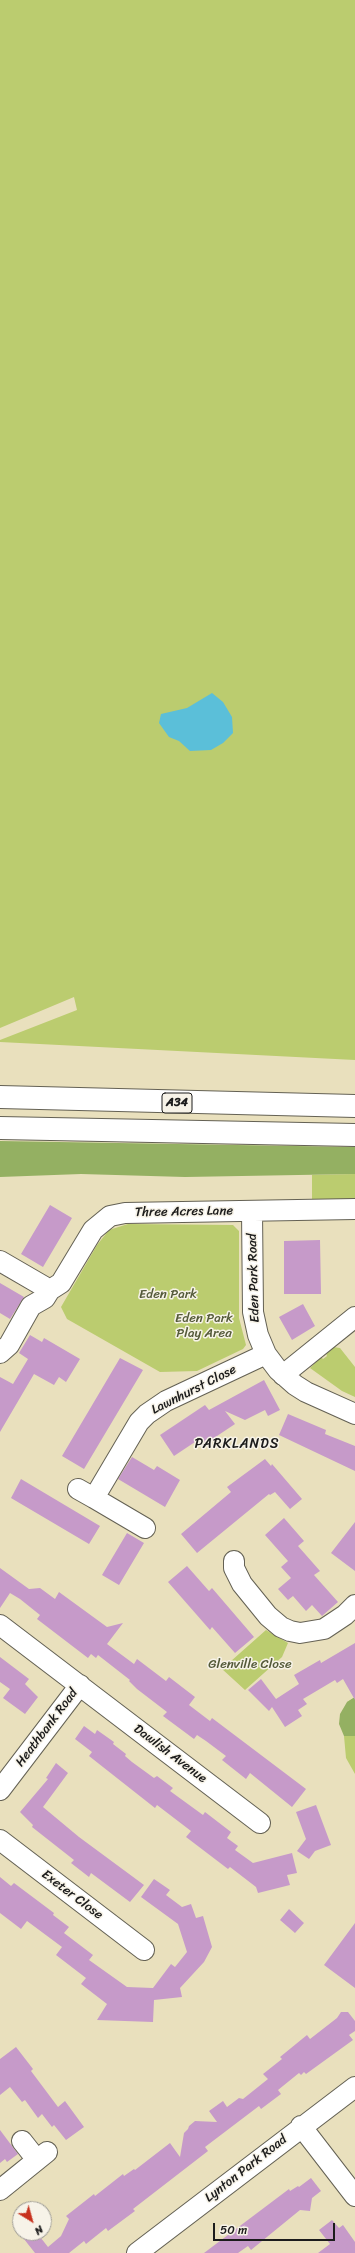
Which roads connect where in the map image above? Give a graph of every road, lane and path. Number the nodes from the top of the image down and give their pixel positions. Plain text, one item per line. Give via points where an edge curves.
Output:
1 (0, 1097) edge
2 (355, 1106) edge
3 (0, 1128) edge
4 (355, 1135) edge
5 (355, 1209) edge
6 (252, 1211) junction
7 (0, 1261) edge
8 (50, 1290) junction
9 (355, 1317) edge
10 (0, 1353) edge
11 (266, 1354) junction
12 (283, 1375) junction
13 (355, 1414) edge
14 (145, 1528) dead end
15 (234, 1561) dead end
16 (355, 1605) edge
17 (0, 1625) edge
18 (80, 1685) junction
19 (0, 1790) edge
20 (260, 1823) dead end
21 (0, 1840) edge
22 (144, 1950) dead end
23 (355, 2087) edge
24 (301, 2126) junction
25 (22, 2141) dead end
26 (0, 2190) edge
27 (355, 2196) edge
28 (137, 2253) edge

1 - 2 highway, A34
3 - 4 highway, A34
5 - 6 street, Three Acres Lane
6 - 8 street, Three Acres Lane via 125,1212 110,1216 93,1230 61,1283
6 - 11 street, Eden Park Road via 253,1312 258,1335
7 - 8 street
8 - 10 street, Three Acres Lane via 45,1298 31,1306 8,1345
9 - 12 street
11 - 12 street, Eden Park Road
11 - 14 street, Lawnhurst Close via 166,1401 146,1414 86,1493
12 - 13 street, Eden Park Road via 306,1392
15 - 16 street via 234,1568 242,1584 268,1616 290,1631 300,1633 324,1629
17 - 18 street, Dawlish Avenue
18 - 19 street, Heathbank Road
18 - 20 street, Dawlish Avenue
21 - 22 street, Exeter Close
23 - 24 street, Lynton Park Road
24 - 27 street
24 - 28 street, Lynton Park Road
25 - 26 street via 42,2156

